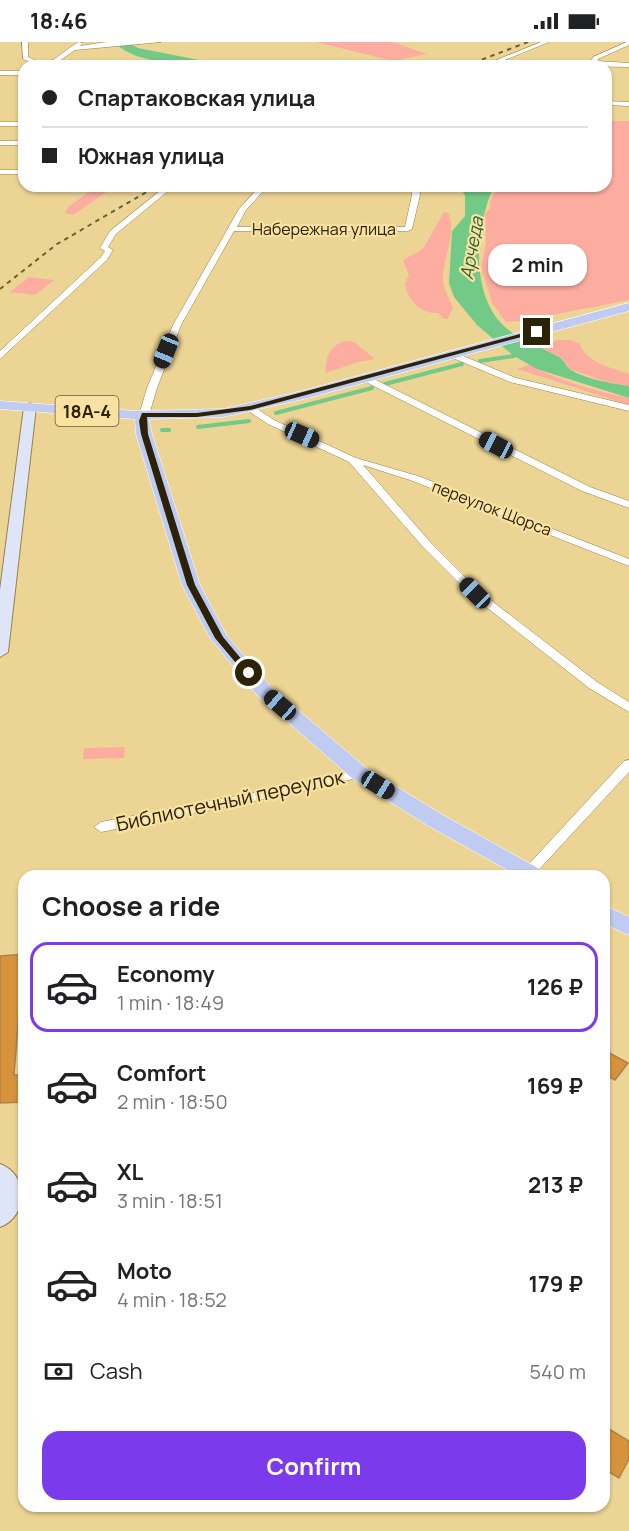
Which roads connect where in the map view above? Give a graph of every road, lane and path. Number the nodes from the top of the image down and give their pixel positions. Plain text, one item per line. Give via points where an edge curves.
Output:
1 (25, 42) edge
2 (81, 42) edge
3 (158, 42) edge
4 (546, 42) edge
5 (629, 42) edge
6 (75, 48) junction
7 (30, 60) edge
8 (57, 60) edge
9 (500, 60) edge
10 (595, 60) edge
11 (612, 64) edge
12 (618, 65) junction
13 (629, 65) edge
14 (612, 70) dead end
15 (0, 73) edge
16 (18, 73) edge
17 (612, 104) edge
18 (629, 104) edge
19 (0, 124) edge
20 (18, 124) edge
21 (0, 143) edge
22 (18, 144) edge
23 (0, 172) edge
24 (18, 172) edge
25 (163, 192) edge
26 (259, 192) edge
27 (416, 192) edge
28 (232, 229) junction
29 (629, 307) edge
30 (451, 354) junction
31 (0, 357) edge
32 (365, 378) junction
33 (0, 405) edge
34 (30, 407) junction
35 (250, 408) junction
36 (629, 408) edge
37 (144, 415) junction
38 (353, 460) junction
39 (629, 505) edge
40 (629, 563) edge
41 (0, 652) edge
42 (629, 708) edge
43 (629, 764) edge
44 (359, 773) junction
45 (101, 827) dead end
46 (520, 870) edge
47 (534, 870) edge
48 (610, 916) edge
49 (629, 927) edge
50 (11, 1183) edge
51 (0, 1217) edge

1 - 7 street via 26,58
2 - 6 street
3 - 6 street
4 - 9 street
5 - 10 street
6 - 8 street
11 - 12 street
12 - 13 street
12 - 14 street
15 - 16 street
17 - 18 street
19 - 20 street
21 - 22 street
23 - 24 street
25 - 31 street via 113,233 104,248 110,250 104,258
26 - 28 street
27 - 28 street, Набережная улица via 408,229
28 - 37 street via 177,325
29 - 30 main road, 18А-4
30 - 32 main road, 18А-4
30 - 36 street via 513,380
32 - 35 main road, 18А-4
32 - 39 street via 586,489
33 - 34 main road, 18А-4
34 - 37 main road, 18А-4
34 - 41 street
35 - 37 main road, 18А-4 via 197,415
35 - 38 street, переулок Щорса via 271,422
37 - 44 main road via 144,434 191,585 219,638 264,691
38 - 40 street, переулок Щорса via 414,478
38 - 42 street via 418,536 475,593 593,685
43 - 47 street
44 - 45 street, Библиотечный переулок
44 - 46 main road
48 - 49 main road
50 - 51 street via 10,1202

